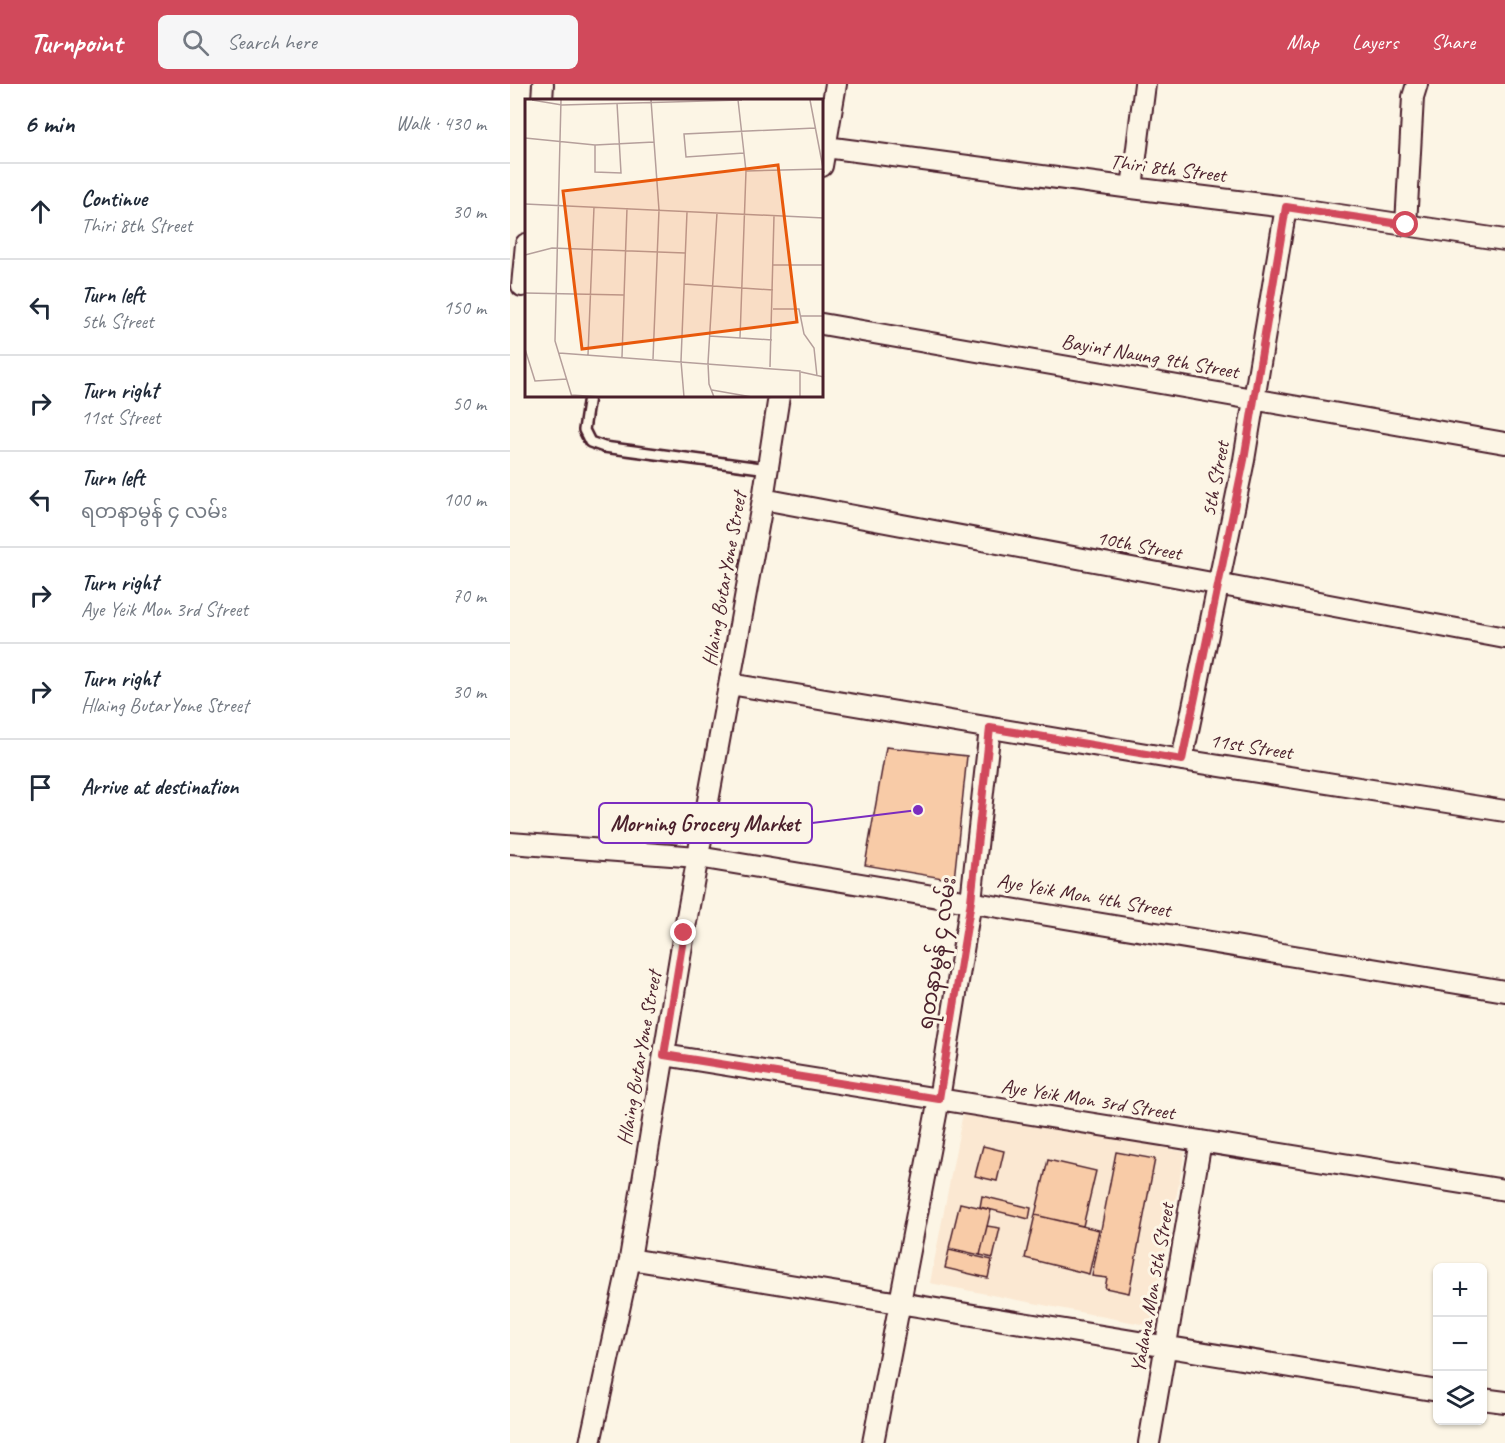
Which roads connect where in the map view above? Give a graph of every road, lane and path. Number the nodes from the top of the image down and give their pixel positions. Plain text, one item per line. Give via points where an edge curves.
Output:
1 (543, 84) edge
2 (836, 84) edge
3 (1145, 84) edge
4 (1417, 84) edge
5 (542, 99) edge
6 (824, 156) edge
7 (1132, 189) junction
8 (1286, 207) junction
9 (1406, 225) junction
10 (1505, 240) edge
11 (525, 251) edge
12 (520, 286) edge
13 (824, 324) edge
14 (589, 398) edge
15 (779, 398) edge
16 (1254, 399) junction
17 (1505, 443) edge
18 (768, 469) junction
19 (763, 499) junction
20 (1218, 585) junction
21 (1505, 638) edge
22 (730, 684) junction
23 (990, 728) junction
24 (1182, 760) junction
25 (1505, 811) edge
26 (510, 843) edge
27 (698, 857) junction
28 (971, 901) junction
29 (1505, 991) edge
30 (664, 1055) junction
31 (939, 1099) junction
32 (1201, 1141) junction
33 (1505, 1190) edge
34 (630, 1259) junction
35 (900, 1303) junction
36 (1166, 1347) junction
37 (1433, 1390) edge
38 (1487, 1399) edge
39 (1505, 1402) edge
40 (590, 1443) edge
41 (873, 1443) edge
42 (1149, 1443) edge

1 - 5 street
2 - 6 street
3 - 7 street
4 - 9 street
6 - 7 street, Thiri 8th Street
7 - 8 street, Thiri 8th Street
8 - 9 street, Thiri 8th Street
8 - 16 street, 5th Street
9 - 10 street, Thiri 8th Street
11 - 12 street
13 - 16 street, Bayint Naung 9th Street
14 - 18 lane via 584,430 590,442
15 - 18 street, Hlaing ButarYone Street
16 - 17 street, Bayint Naung 9th Street
16 - 20 street, 5th Street
18 - 19 street, Hlaing ButarYone Street
19 - 20 street, 10th Street
19 - 22 street, Hlaing ButarYone Street
20 - 21 street, 10th Street
20 - 24 street, 5th Street
22 - 23 street
22 - 27 street, Hlaing ButarYone Street
23 - 24 street, 11st Street
23 - 28 street, ရတနာမွန် ၄ လမ်း
24 - 25 street, 11st Street
26 - 27 street, Aye Yeik Mon 4th Street
27 - 28 street, Aye Yeik Mon 4th Street
27 - 30 street, Hlaing ButarYone Street
28 - 29 street, Aye Yeik Mon 4th Street
28 - 31 street, ရတနာမွန် ၄ လမ်း
30 - 31 street, Aye Yeik Mon 3rd Street
30 - 34 street, Hlaing ButarYone Street
31 - 32 street, Aye Yeik Mon 3rd Street
31 - 35 street, ရတနာမွန် ၄ လမ်း
32 - 33 street, Aye Yeik Mon 3rd Street
32 - 36 street, Yadana Mon 5th Street
34 - 35 street
34 - 40 street, Hlaing ButarYone Street
35 - 36 street
35 - 41 street, ရတနာမွန် ၄ လမ်း
36 - 37 street
36 - 42 street, Yadana Mon 5th Street
38 - 39 street

